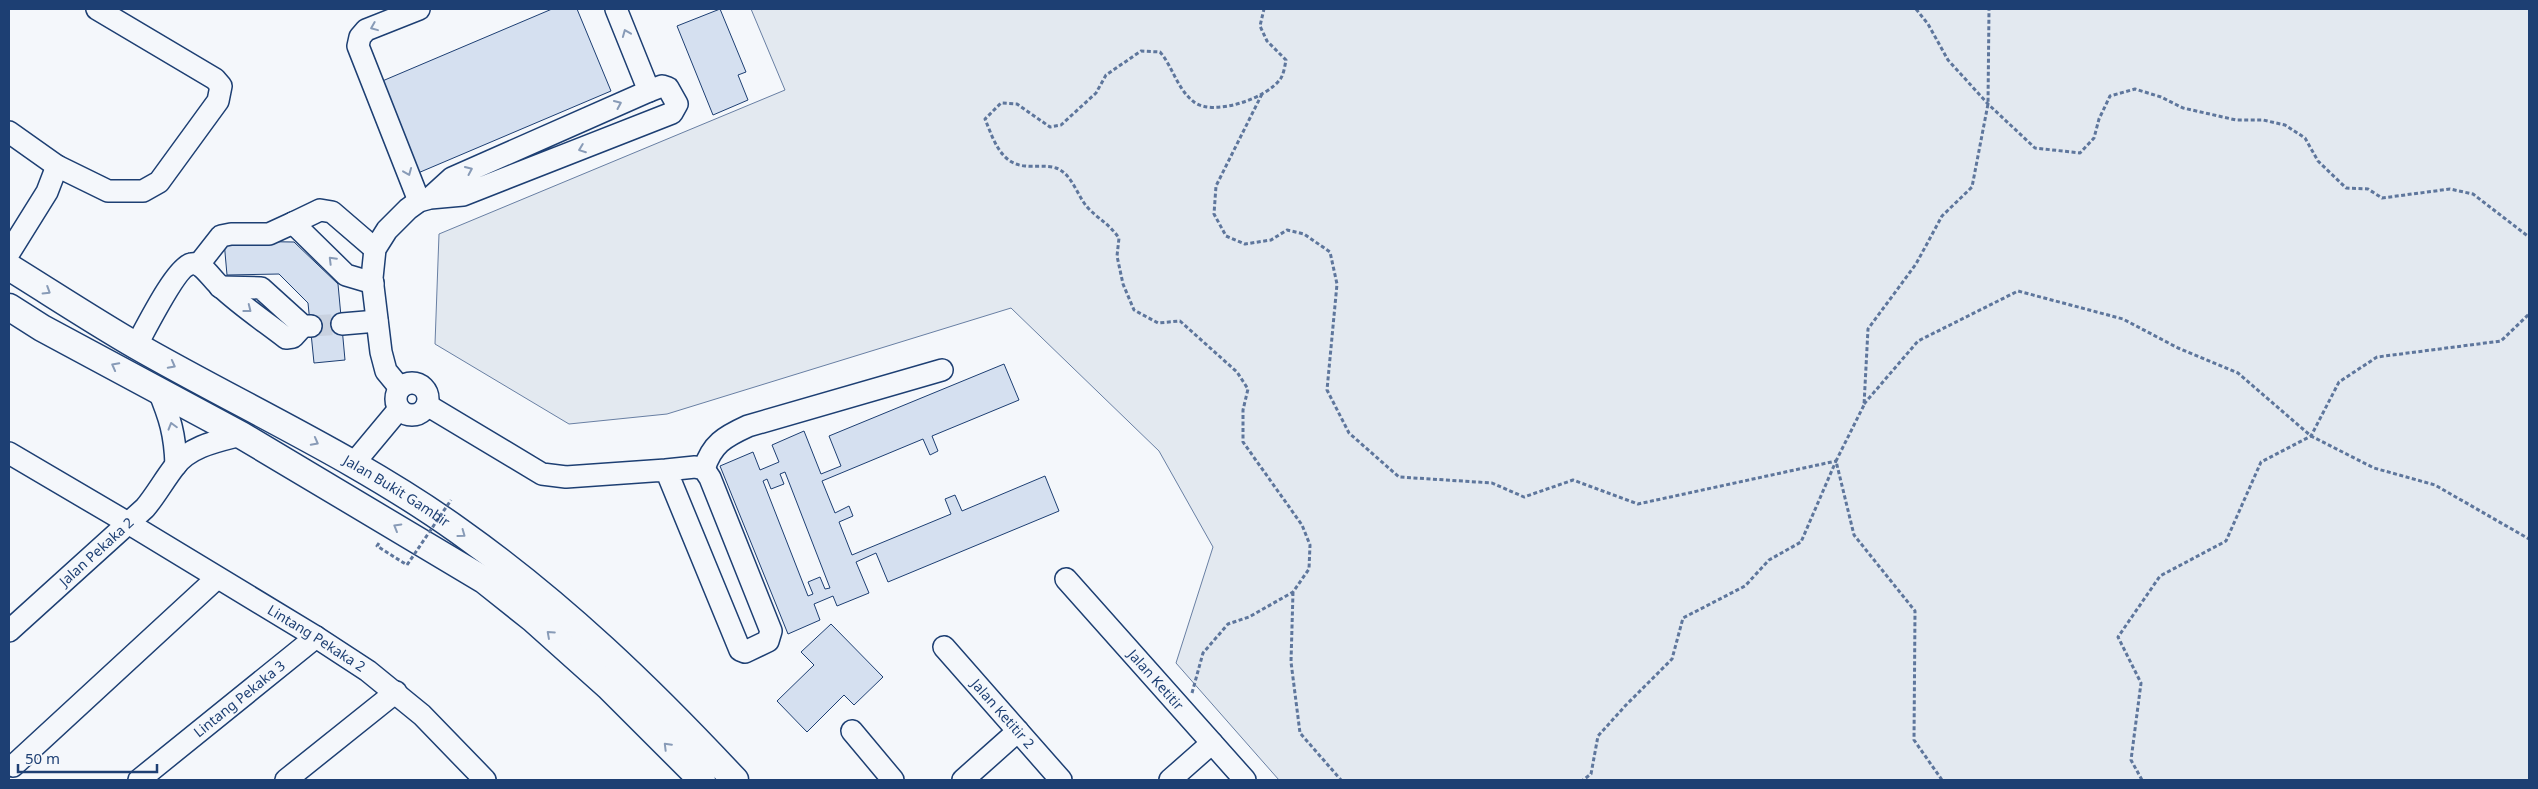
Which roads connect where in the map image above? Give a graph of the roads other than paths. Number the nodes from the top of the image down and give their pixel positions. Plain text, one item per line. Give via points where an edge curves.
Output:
1 (97, 9) edge
2 (419, 9) edge
3 (616, 9) edge
4 (649, 91) junction
5 (9, 132) edge
6 (57, 166) junction
7 (424, 199) junction
8 (293, 223) junction
9 (9, 231) edge
10 (376, 249) junction
11 (9, 253) edge
12 (199, 264) junction
13 (9, 267) edge
14 (373, 283) junction
15 (9, 307) edge
16 (377, 321) junction
17 (342, 324) tunnel mouth
18 (307, 326) tunnel mouth
19 (136, 346) junction
20 (942, 370) dead end
21 (400, 388) junction
22 (158, 390) junction
23 (427, 404) junction
24 (399, 409) junction
25 (241, 435) junction
26 (9, 453) edge
27 (354, 463) junction
28 (176, 465) junction
29 (704, 469) junction
30 (666, 470) junction
31 (128, 523) junction
32 (217, 578) junction
33 (1066, 579) dead end
34 (9, 631) edge
35 (316, 636) junction
36 (944, 647) dead end
37 (396, 692) junction
38 (852, 731) dead end
39 (1018, 731) junction
40 (1212, 743) junction
41 (15, 769) edge
42 (473, 777) edge
43 (139, 780) edge
44 (286, 780) edge
45 (702, 780) edge
46 (735, 780) edge
47 (893, 780) edge
48 (963, 780) edge
49 (1062, 780) edge
50 (1170, 780) edge
51 (1245, 780) edge

1 - 6 street via 215,79 221,86 218,101 159,182 143,191 108,191
2 -> 7 street via 366,30 358,46
4 -> 3 street
7 -> 4 street via 452,178
4 -> 7 street via 662,86 668,88 677,104 676,109 463,195
5 - 6 street
6 - 9 street via 38,185
6 - 11 street via 48,192
7 - 10 street via 408,209 387,230
8 - 10 street via 320,210 332,212
8 - 12 street via 269,234 221,236
14 -> 8 street via 346,275
10 - 14 street
12 -> 18 street via 220,287 286,338 293,337
12 - 19 street via 188,265 173,281
13 -> 19 main road, Jalan Bukit Gambir
14 - 16 street
22 -> 15 main road
16 - 17 street
16 - 21 street via 382,362
19 -> 27 main road, Jalan Bukit Gambir
20 - 29 street via 748,426 718,443 710,452
21 - 23 street via 413,383 420,385 426,390
21 - 24 street via 395,398
22 - 25 main road
28 -> 22 street via 172,423
23 - 24 street via 423,411 411,416
23 - 30 street via 542,474 566,477
24 - 27 street
25 - 28 street, Jalan Pekaka 2 via 208,443
45 -> 25 main road via 609,687 484,580
26 - 31 street, Lintang Pekaka 2
27 -> 46 main road, Jalan Bukit Gambir via 459,531 553,601 614,656
28 - 31 street, Jalan Pekaka 2 via 159,492
29 - 30 street
29 - 30 street via 771,631 768,641 745,652 737,644
31 - 32 street, Lintang Pekaka 2
31 - 34 street, Jalan Pekaka 2
32 - 35 street, Lintang Pekaka 2
32 - 41 street
33 - 40 street, Jalan Ketitir
35 - 37 street, Lintang Pekaka 2
35 - 43 street, Lintang Pekaka 3
36 - 39 street, Jalan Ketitir 2
37 - 42 street, Lintang Pekaka 2 via 422,715
37 - 44 street
38 - 47 street
39 - 48 street
39 - 49 street, Jalan Ketitir 2
40 - 50 street
40 - 51 street, Jalan Ketitir

